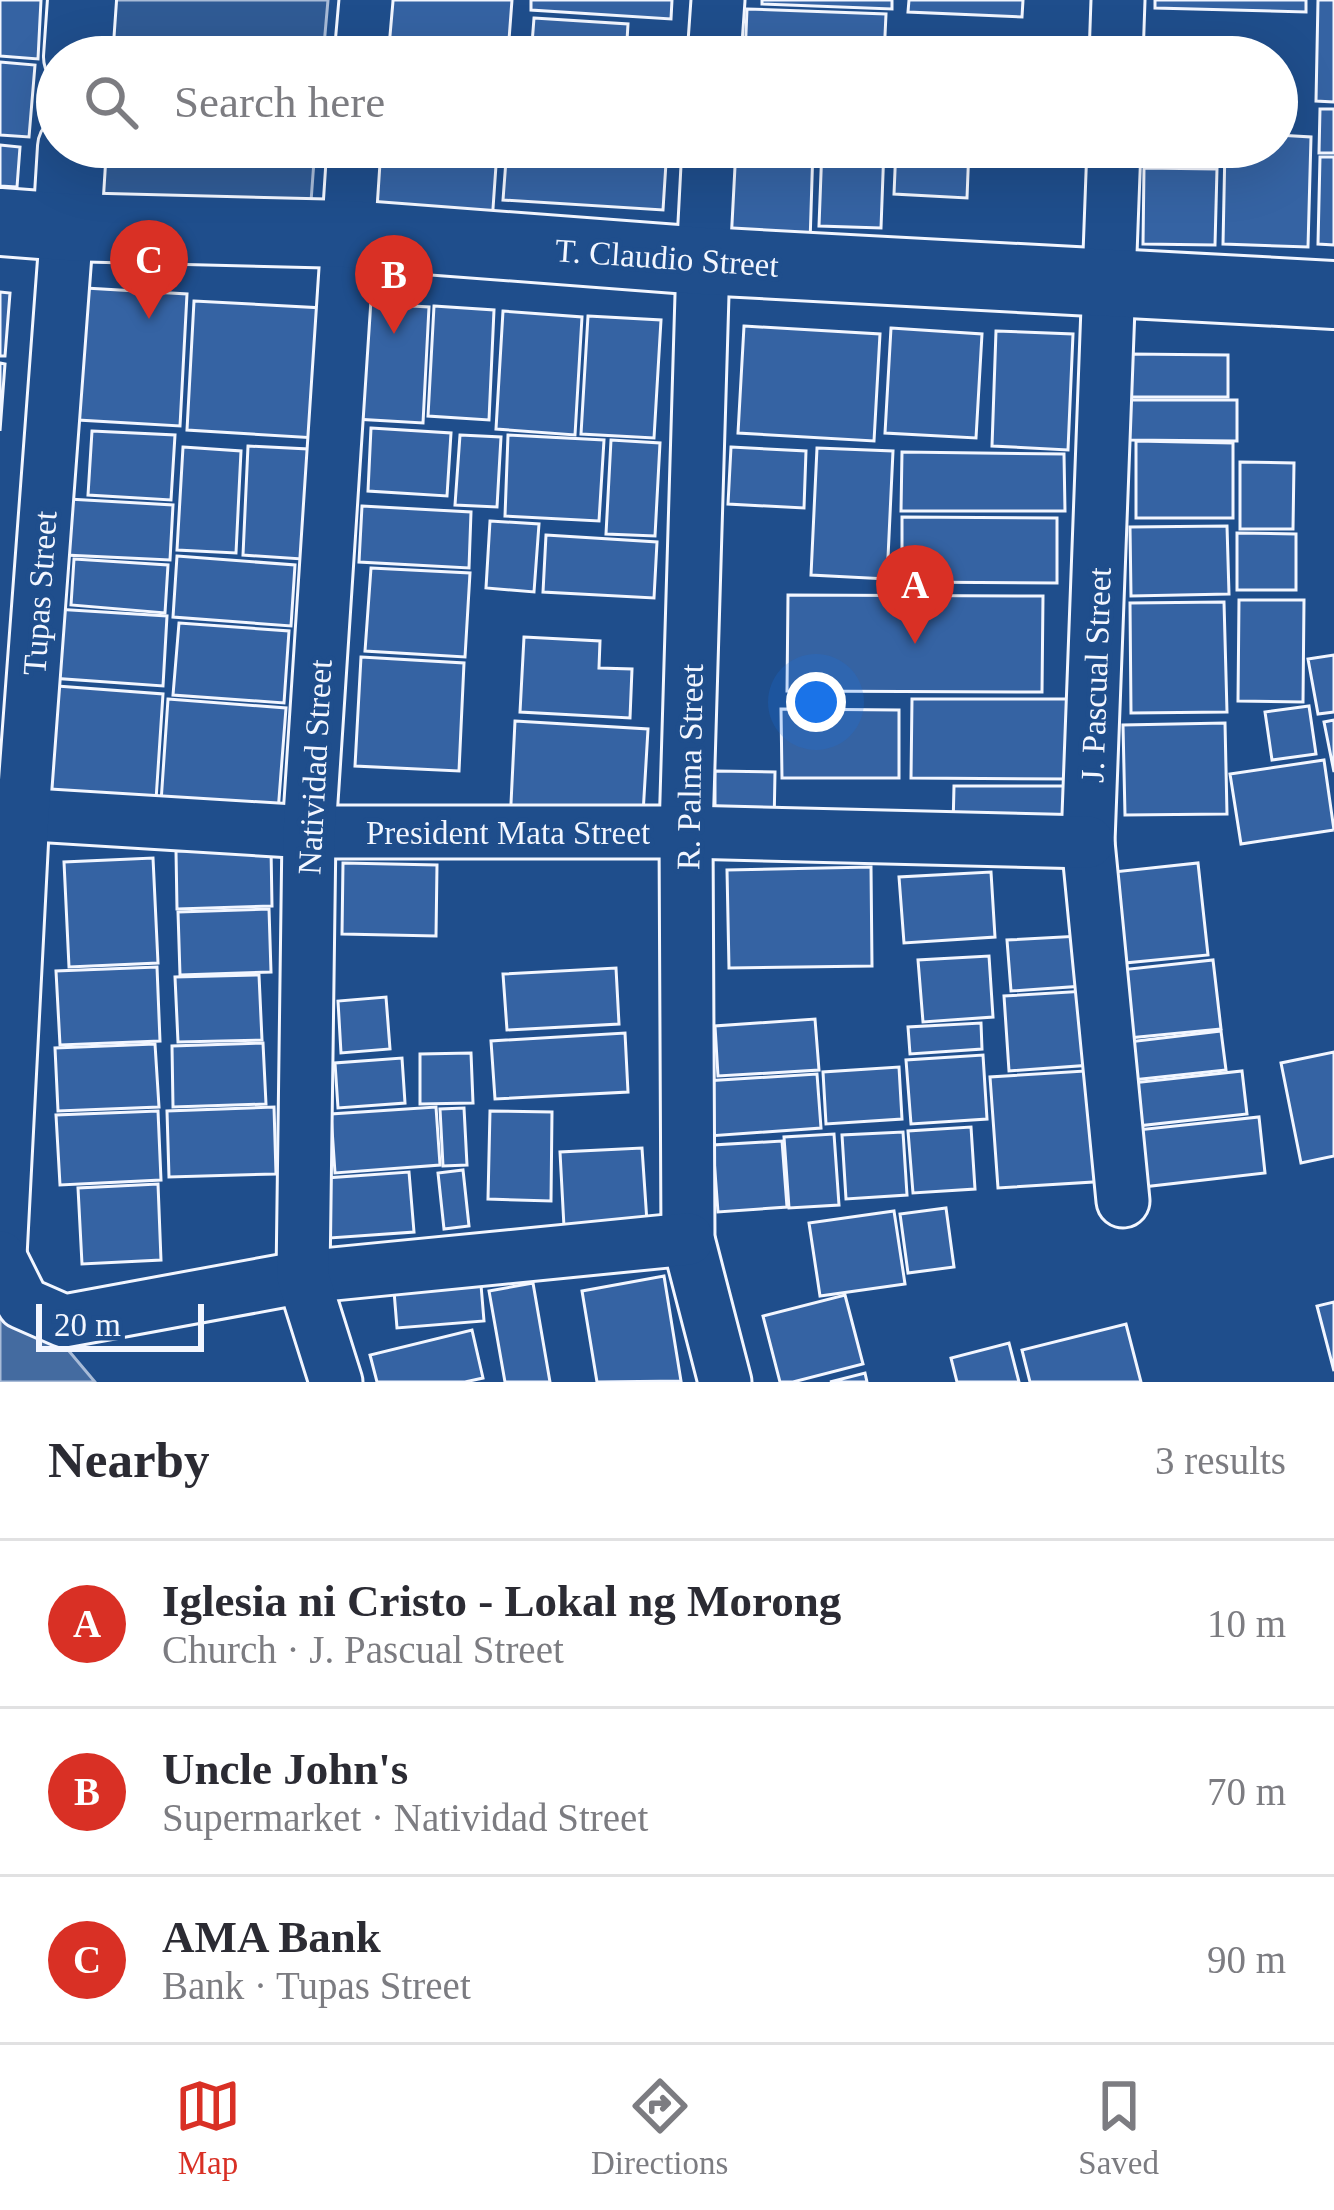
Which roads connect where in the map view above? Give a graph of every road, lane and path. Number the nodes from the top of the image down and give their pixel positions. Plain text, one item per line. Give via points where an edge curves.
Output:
1 (82, 0) edge
2 (366, 0) edge
3 (718, 0) edge
4 (1118, 0) edge
5 (79, 36) edge
6 (363, 36) edge
7 (715, 36) edge
8 (1117, 36) edge
9 (71, 168) edge
10 (352, 168) edge
11 (708, 168) edge
12 (1113, 168) edge
13 (0, 222) edge
14 (67, 227) junction
15 (347, 234) junction
16 (703, 261) junction
17 (1110, 281) junction
18 (1334, 295) edge
19 (11, 814) edge
20 (309, 832) junction
21 (686, 832) junction
22 (1088, 842) junction
23 (1123, 1201) dead end
24 (688, 1240) junction
25 (0, 1256) edge
26 (303, 1277) junction
27 (337, 1382) edge
28 (725, 1382) edge

1 - 5 main road
2 - 6 street
3 - 7 street
4 - 8 street
9 - 14 main road, Tupas Street
10 - 15 street, Natividad Street
11 - 16 street, R. Palma Street
12 - 17 street, J. Pascual Street
13 - 14 main road, T. Claudio Street
14 - 15 main road, T. Claudio Street
14 - 19 street, Tupas Street
15 - 16 main road, T. Claudio Street
15 - 20 street, Natividad Street
16 - 17 main road, T. Claudio Street
16 - 21 street, R. Palma Street
17 - 18 main road, T. Claudio Street
17 - 22 street, J. Pascual Street
19 - 20 street, President Mata Street
19 - 25 street, Tupas Street
20 - 21 street, President Mata Street
20 - 26 street, Natividad Street
21 - 22 street, President Mata Street
21 - 24 street, R. Palma Street
22 - 23 street, J. Pascual Street
24 - 26 street
24 - 28 street, R. Palma Street
25 - 26 street, Tupas Street via 23,1303 64,1321
26 - 27 street, Natividad Street

